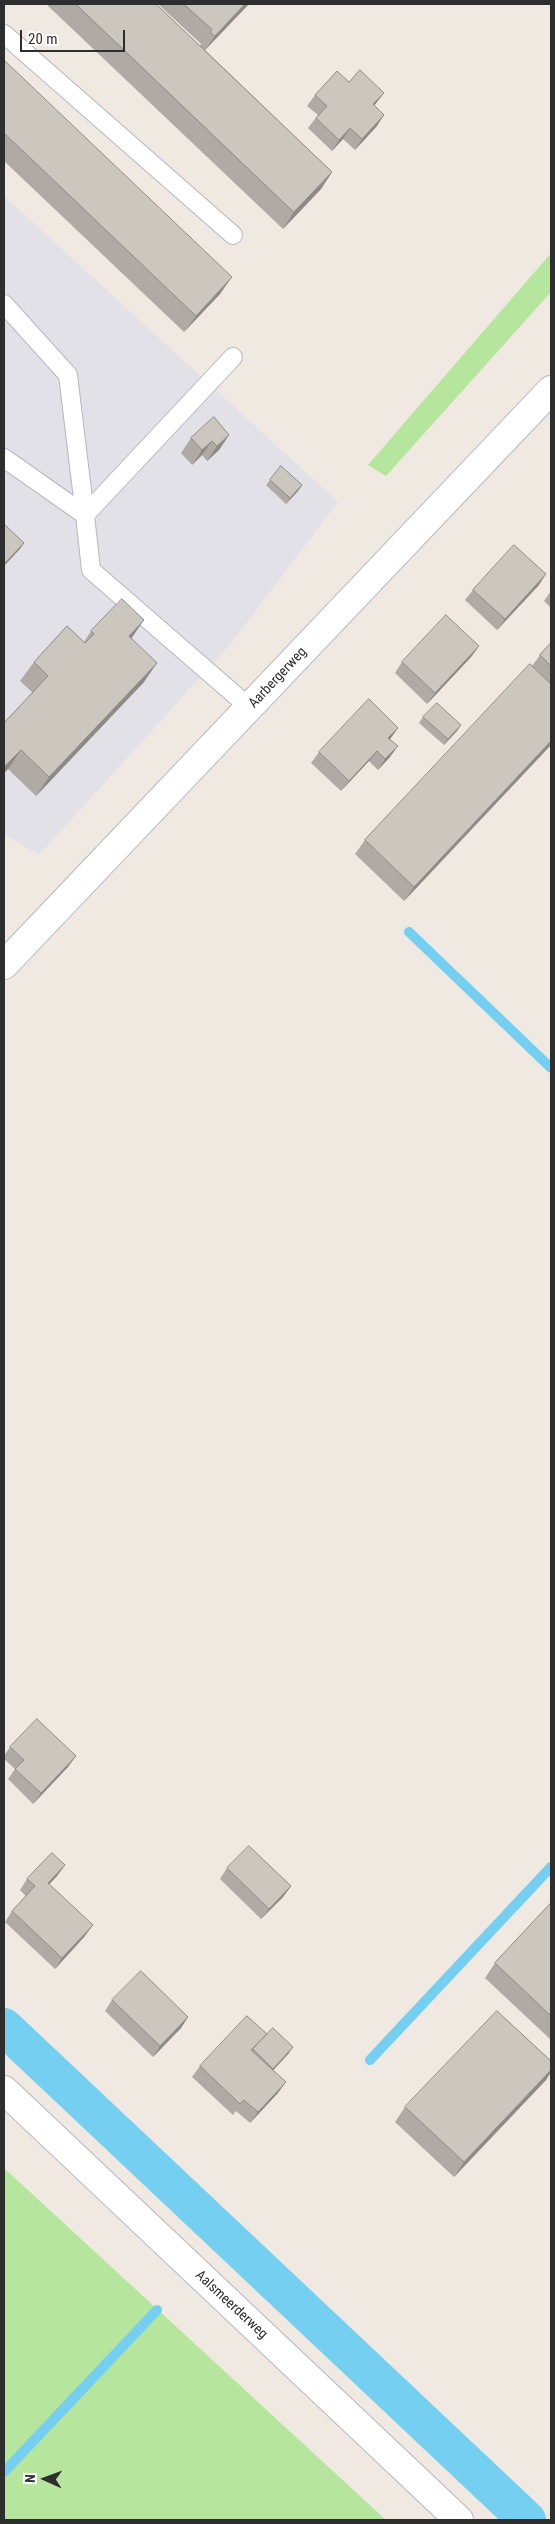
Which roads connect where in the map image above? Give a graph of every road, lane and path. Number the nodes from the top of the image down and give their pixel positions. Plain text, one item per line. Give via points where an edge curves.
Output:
1 (4, 34) edge
2 (233, 235) dead end
3 (4, 304) edge
4 (233, 357) dead end
5 (551, 390) edge
6 (4, 458) edge
7 (85, 515) junction
8 (250, 708) junction
9 (4, 965) edge
10 (4, 2090) edge
11 (459, 2520) edge

1 - 2 lane
3 - 7 lane via 68,376
4 - 7 lane
5 - 8 street, Aarbergerweg
6 - 7 lane
7 - 8 lane via 91,570
8 - 9 street, Aarbergerweg
10 - 11 street, Aalsmeerderweg

